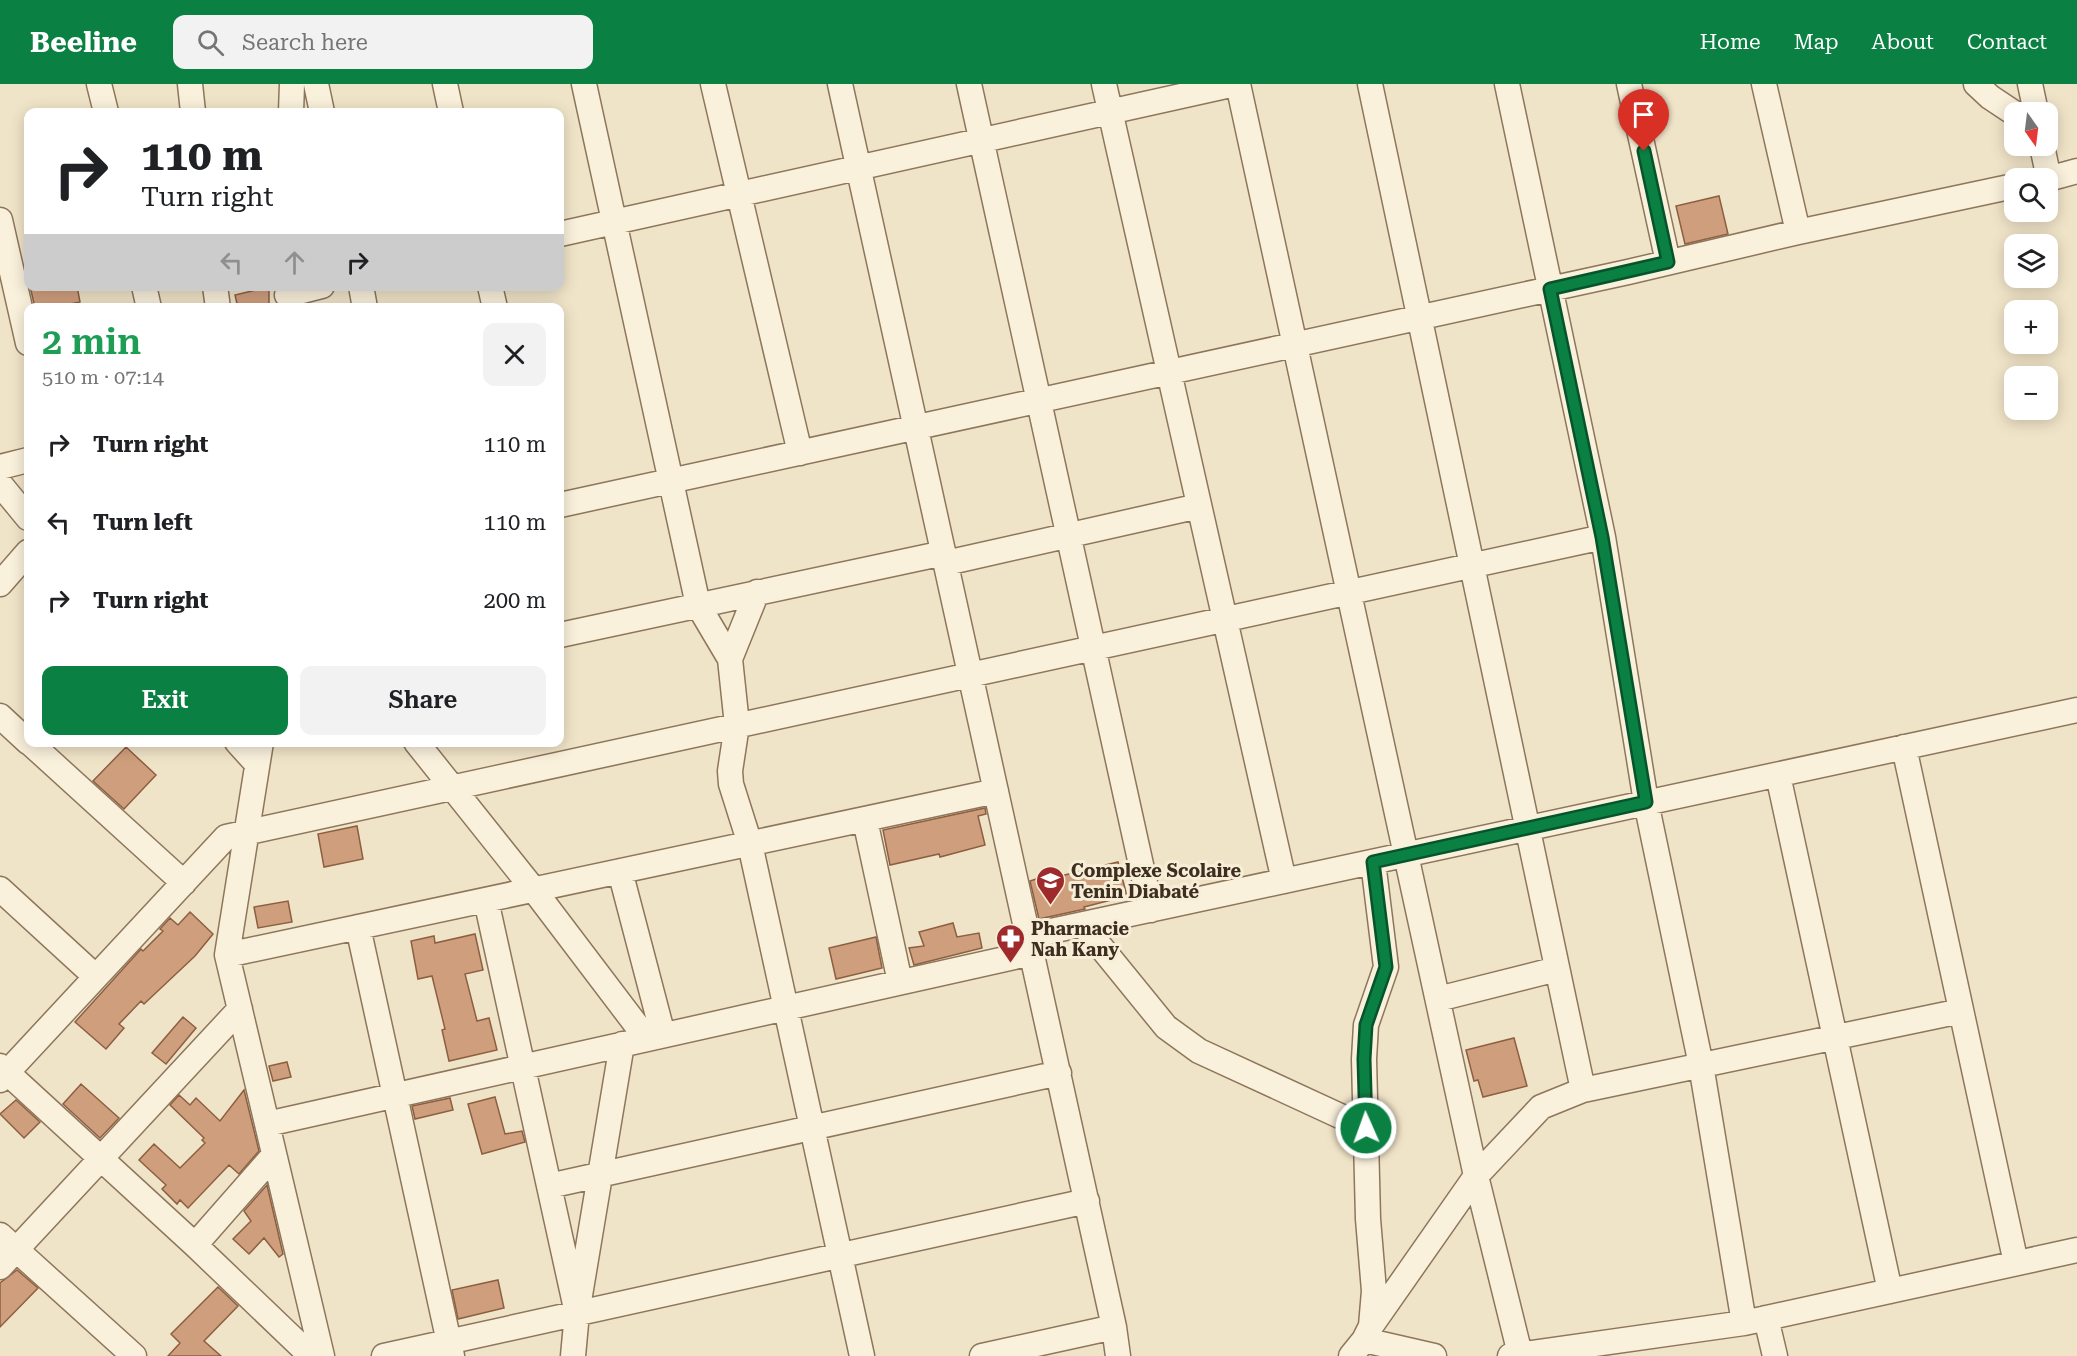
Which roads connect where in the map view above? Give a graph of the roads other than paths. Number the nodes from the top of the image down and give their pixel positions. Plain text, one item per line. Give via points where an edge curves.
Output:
1 (99, 84) edge
2 (190, 84) edge
3 (292, 84) edge
4 (316, 84) edge
5 (445, 84) edge
6 (584, 84) edge
7 (713, 84) edge
8 (840, 84) edge
9 (969, 84) edge
10 (1104, 84) edge
11 (1236, 84) edge
12 (1370, 84) edge
13 (1507, 84) edge
14 (1629, 84) edge
15 (1764, 84) edge
16 (1976, 84) edge
17 (2030, 84) edge
18 (2034, 102) edge
19 (2004, 106) edge
20 (105, 108) edge
21 (193, 108) edge
22 (291, 108) edge
23 (321, 108) edge
24 (450, 108) edge
25 (1110, 112) junction
26 (981, 140) junction
27 (860, 167) junction
28 (2077, 171) edge
29 (2058, 176) edge
30 (2004, 188) edge
31 (739, 194) junction
32 (0, 220) edge
33 (614, 222) junction
34 (1798, 232) junction
35 (564, 233) edge
36 (1668, 262) junction
37 (1550, 289) junction
38 (304, 291) edge
39 (287, 296) edge
40 (1419, 317) junction
41 (24, 325) edge
42 (1295, 345) junction
43 (1169, 372) junction
44 (1038, 401) junction
45 (916, 427) junction
46 (800, 453) junction
47 (24, 461) edge
48 (0, 467) edge
49 (671, 481) junction
50 (0, 484) edge
51 (564, 504) edge
52 (1199, 506) junction
53 (24, 513) edge
54 (1068, 535) junction
55 (1602, 537) junction
56 (24, 557) edge
57 (945, 558) junction
58 (1472, 566) junction
59 (0, 584) edge
60 (757, 592) junction
61 (1349, 592) junction
62 (698, 605) junction
63 (1225, 620) junction
64 (564, 634) edge
65 (1093, 648) junction
66 (730, 659) junction
67 (971, 675) junction
68 (2077, 710) edge
69 (0, 716) edge
70 (737, 725) junction
71 (24, 738) edge
72 (34, 747) edge
73 (420, 747) edge
74 (1904, 747) junction
75 (259, 753) edge
76 (1778, 775) junction
77 (452, 788) junction
78 (996, 791) junction
79 (1646, 802) junction
80 (865, 819) junction
81 (1527, 829) junction
82 (246, 833) junction
83 (750, 844) junction
84 (1406, 855) junction
85 (1373, 862) junction
86 (620, 871) junction
87 (1284, 881) junction
88 (184, 883) junction
89 (0, 889) edge
90 (534, 890) junction
91 (486, 900) junction
92 (1151, 910) junction
93 (1083, 925) junction
94 (358, 927) junction
95 (1030, 945) junction
96 (227, 955) junction
97 (1557, 969) junction
98 (96, 977) junction
99 (900, 982) junction
100 (1438, 999) junction
101 (786, 1008) junction
102 (240, 1009) junction
103 (1961, 1011) junction
104 (655, 1037) junction
105 (1835, 1037) junction
106 (622, 1044) junction
107 (1701, 1065) junction
108 (523, 1066) junction
109 (2, 1073) edge
110 (1059, 1073) junction
111 (1583, 1090) junction
112 (395, 1095) junction
113 (267, 1124) junction
114 (812, 1128) junction
115 (1366, 1128) junction
116 (274, 1155) junction
117 (101, 1159) junction
118 (601, 1174) junction
119 (1476, 1176) junction
120 (549, 1186) junction
121 (1087, 1201) junction
122 (195, 1245) junction
123 (2077, 1250) edge
124 (5, 1251) edge
125 (840, 1255) junction
126 (2016, 1263) junction
127 (1890, 1291) junction
128 (577, 1313) junction
129 (1755, 1320) junction
130 (1114, 1327) junction
131 (1362, 1341) edge
132 (451, 1349) edge
133 (1515, 1355) edge
134 (134, 1356) edge
135 (311, 1356) edge
136 (322, 1356) edge
137 (384, 1356) edge
138 (573, 1356) edge
139 (862, 1356) edge
140 (982, 1356) edge
141 (1118, 1356) edge
142 (1434, 1356) edge
143 (1775, 1356) edge

1 - 20 street
2 - 21 street
3 - 22 street
4 - 23 street
5 - 24 street
6 - 33 street
7 - 31 street
8 - 27 street
9 - 26 street
10 - 25 street
11 - 25 street
11 - 42 street
12 - 40 street
13 - 37 street
14 - 36 street
15 - 34 street
16 - 19 street
17 - 18 street
25 - 26 street
25 - 43 street
26 - 27 street
26 - 44 street
27 - 31 street
27 - 45 street
28 - 29 street
30 - 34 street
31 - 33 street
31 - 46 street
32 - 41 street
33 - 35 street
33 - 49 street
34 - 36 street
36 - 37 street
37 - 40 street
37 - 55 street
38 - 39 street
40 - 42 street
40 - 58 street
42 - 43 street
42 - 61 street
43 - 44 street
43 - 52 street
44 - 45 street
44 - 54 street
45 - 46 street
45 - 57 street
46 - 49 street
47 - 48 street
49 - 51 street
49 - 62 street
50 - 53 street
52 - 54 street
52 - 63 street
54 - 57 street
54 - 65 street
55 - 58 street
55 - 79 street
56 - 59 street
57 - 60 street
57 - 67 street
58 - 61 street
58 - 81 street
60 - 62 street
60 - 66 street
61 - 63 street
61 - 84 street
62 - 64 street
62 - 66 street
63 - 65 street
63 - 87 street
65 - 67 street
65 - 92 street
66 - 70 street
67 - 70 street
67 - 78 street
68 - 74 street
69 - 71 street
70 - 77 street
70 - 83 street via 731,784
72 - 88 street
73 - 77 street
74 - 76 street
74 - 103 street
75 - 82 street
76 - 79 street
76 - 105 street
77 - 82 street
77 - 90 street
78 - 80 street
78 - 95 street
79 - 81 street
79 - 107 street
80 - 83 street
80 - 99 street
81 - 84 street
81 - 97 street
82 - 88 street via 226,837
82 - 96 street
83 - 86 street
83 - 101 street
84 - 85 street
84 - 100 street
85 - 87 street
85 - 115 street via 1386,967 1366,1025
86 - 90 street
86 - 104 street
87 - 92 street
88 - 98 street
89 - 98 street
90 - 91 street
90 - 104 street
91 - 94 street
91 - 108 street
92 - 93 street
93 - 95 street
93 - 115 street via 1166,1027 1198,1051
94 - 96 street
94 - 112 street
95 - 99 street
95 - 110 street
96 - 102 street
97 - 100 street
97 - 111 street
98 - 109 street
99 - 101 street
100 - 119 street
101 - 104 street
101 - 114 street
102 - 113 street
102 - 117 street
103 - 105 street
103 - 126 street
104 - 106 street
105 - 107 street
105 - 127 street
106 - 108 street
106 - 118 street
107 - 111 street
107 - 129 street
108 - 112 street
108 - 120 street
109 - 117 street
110 - 114 street
110 - 121 street
111 - 119 street via 1541,1107
112 - 113 street
112 - 132 street
113 - 116 street
114 - 118 street
114 - 125 street
115 - 131 street via 1374,1291
116 - 122 street
116 - 136 street
117 - 122 street
117 - 124 street
118 - 120 street
118 - 128 street
119 - 131 street
119 - 133 street
120 - 128 street
121 - 125 street
121 - 130 street
122 - 135 street
123 - 126 street
124 - 134 street
125 - 128 street
125 - 139 street
126 - 127 street
127 - 129 street
128 - 132 street
128 - 138 street
129 - 133 street
129 - 143 street
130 - 140 street
130 - 141 street
131 - 142 street
132 - 137 street

